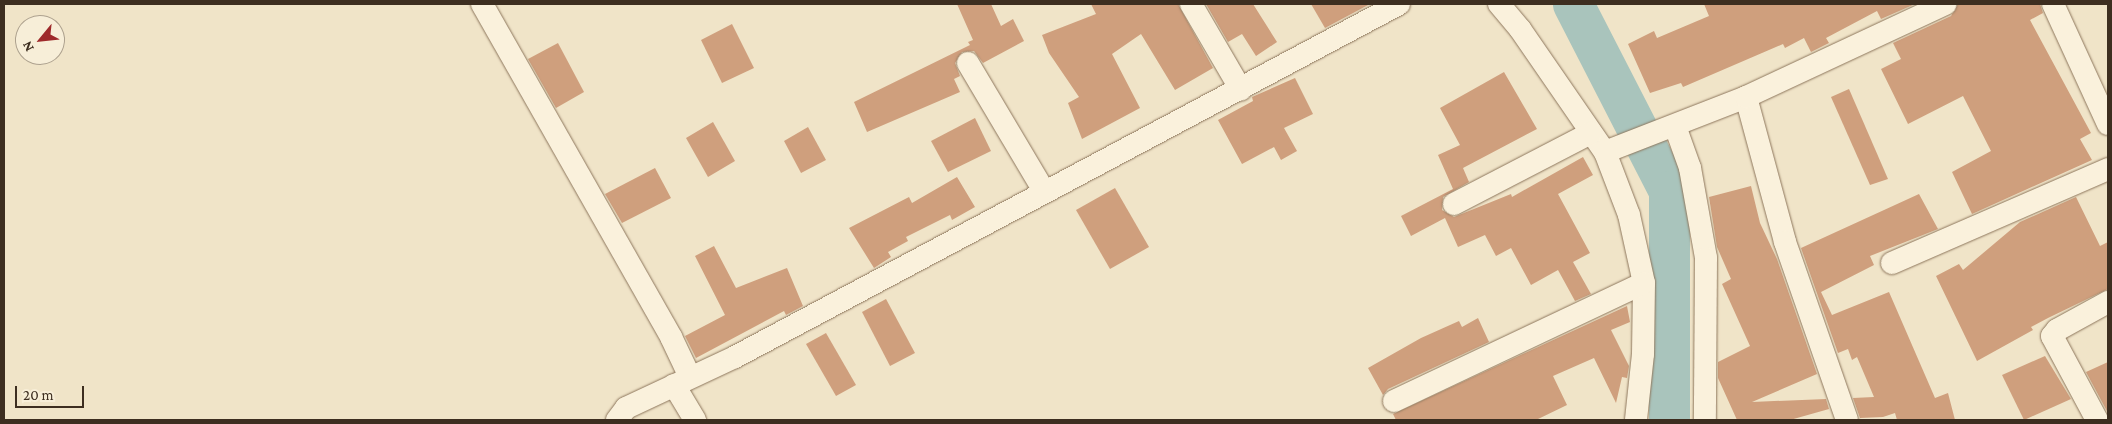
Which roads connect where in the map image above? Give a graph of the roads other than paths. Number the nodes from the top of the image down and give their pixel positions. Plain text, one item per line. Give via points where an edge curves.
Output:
1 (482, 4) edge
2 (1191, 4) edge
3 (1399, 4) edge
4 (1499, 4) edge
5 (1945, 4) edge
6 (2053, 4) edge
7 (968, 63) dead end
8 (1241, 90) junction
9 (1746, 97) junction
10 (2108, 124) edge
11 (1668, 128) junction
12 (1591, 133) junction
13 (1610, 150) junction
14 (2108, 169) edge
15 (1044, 191) junction
16 (1454, 204) dead end
17 (1892, 263) dead end
18 (1644, 283) junction
19 (2108, 302) edge
20 (682, 381) junction
21 (1394, 402) dead end
22 (617, 420) edge
23 (695, 420) edge
24 (1636, 420) edge
25 (1705, 420) edge
26 (1847, 420) edge
27 (2097, 420) edge

1 - 20 street via 671,337
2 - 8 street
3 - 8 street
4 - 12 street via 1520,29
5 - 9 street
6 - 10 street
7 - 15 street
8 - 15 street
9 - 11 street
9 - 26 street via 1784,242
11 - 13 street
11 - 25 street via 1690,168 1706,258
12 - 13 street
12 - 16 street
13 - 18 street
14 - 17 street
15 - 20 street via 735,357
18 - 21 street
18 - 24 street via 1643,354
19 - 27 street via 2056,330 2052,336
20 - 22 street via 626,408
20 - 23 street

